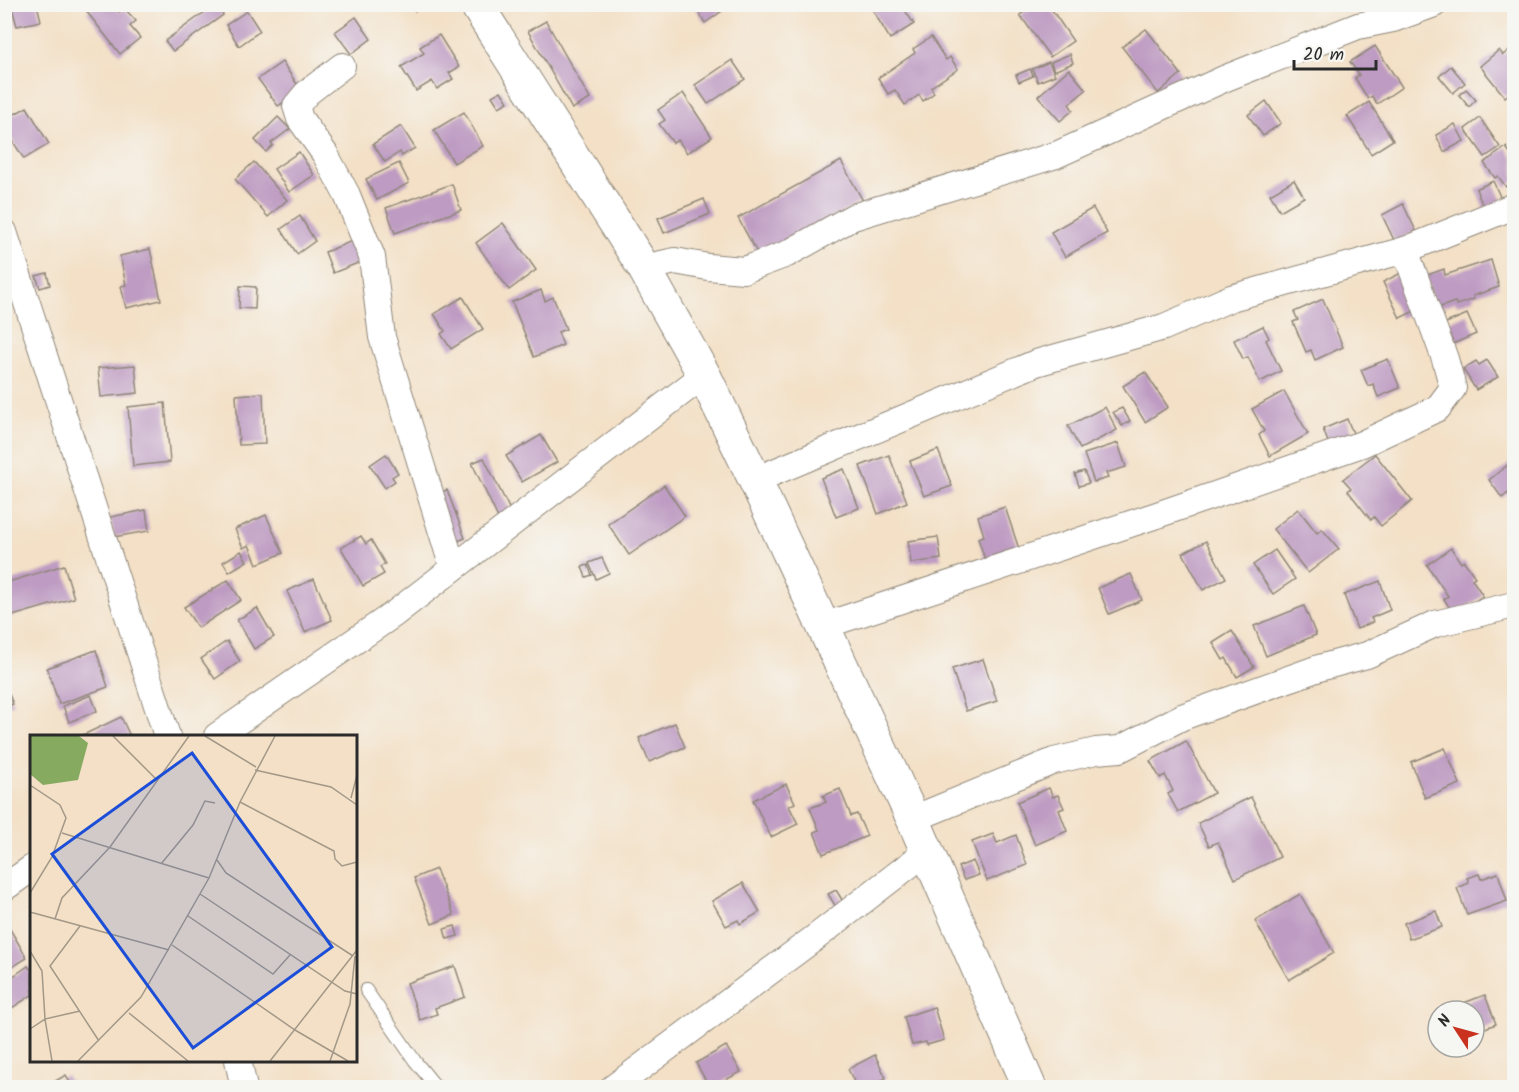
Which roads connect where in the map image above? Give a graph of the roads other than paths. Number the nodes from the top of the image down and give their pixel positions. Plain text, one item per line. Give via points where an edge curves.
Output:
1 (476, 4) edge
2 (1434, 4) edge
3 (342, 66) dead end
4 (1515, 206) edge
5 (4, 232) edge
6 (1405, 250) junction
7 (644, 268) junction
8 (12, 276) edge
9 (704, 375) junction
10 (755, 480) junction
11 (453, 568) junction
12 (1515, 605) edge
13 (823, 626) junction
14 (167, 735) edge
15 (218, 735) edge
16 (913, 819) junction
17 (926, 852) junction
18 (366, 990) dead end
19 (238, 1062) edge
20 (244, 1088) edge
21 (437, 1088) edge
22 (613, 1088) edge
23 (1030, 1088) edge

1 - 7 street
2 - 7 street via 1393,19 1358,26 1226,78 1056,155 853,217 788,254 744,270 675,261
3 - 11 street via 296,106 341,185 372,257 382,337
4 - 6 street
5 - 8 street
6 - 10 street via 1231,298 1164,327 1036,363
6 - 13 street via 1453,387 1438,408 1362,444
7 - 9 street
8 - 14 street
9 - 10 street
9 - 11 street
10 - 13 street
11 - 15 street via 394,614
12 - 16 street via 1436,624 1367,655 1182,717 1120,749 1054,761
13 - 16 street
16 - 17 street
17 - 22 street
17 - 23 street
18 - 21 lane
19 - 20 street

